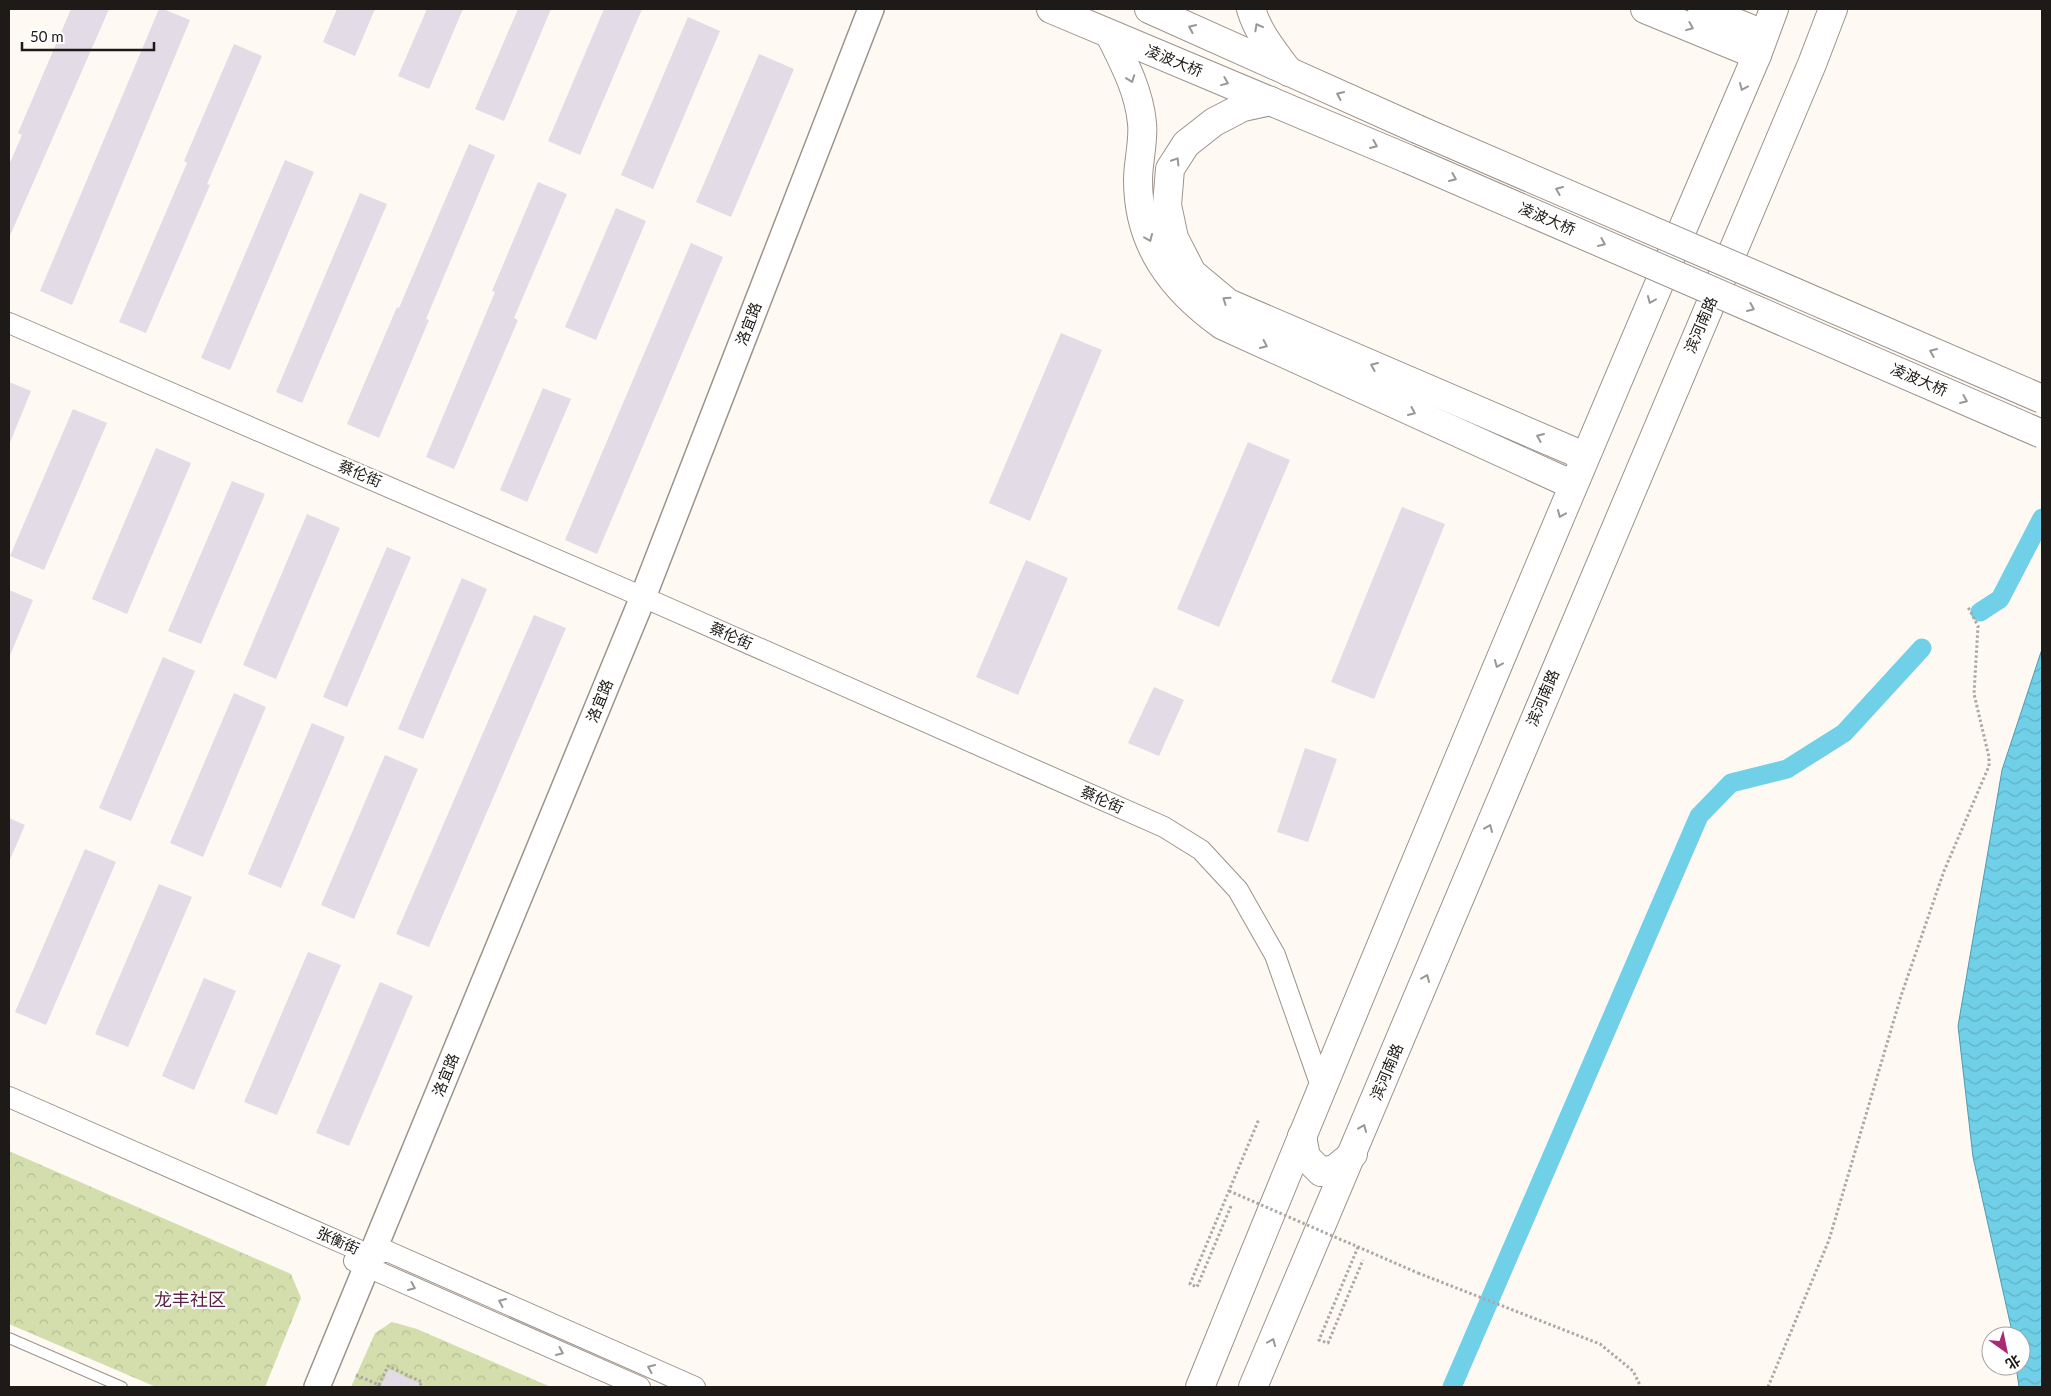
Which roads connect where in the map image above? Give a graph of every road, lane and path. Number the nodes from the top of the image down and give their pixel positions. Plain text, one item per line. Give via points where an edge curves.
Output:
1 (871, 9) edge
2 (884, 9) edge
3 (1050, 9) edge
4 (1149, 9) edge
5 (1251, 9) edge
6 (1645, 9) edge
7 (1702, 9) edge
8 (1774, 9) edge
9 (1833, 9) edge
10 (1110, 35) junction
11 (1760, 44) junction
12 (1290, 73) junction
13 (1271, 101) junction
14 (9, 322) edge
15 (2042, 399) edge
16 (2042, 434) edge
17 (1584, 456) junction
18 (1573, 485) junction
19 (649, 599) junction
20 (1968, 607) dead end
21 (1322, 1089) junction
22 (9, 1097) edge
23 (9, 1110) edge
24 (1259, 1119) dead end
25 (1302, 1136) junction
26 (1353, 1154) junction
27 (1229, 1192) junction
28 (1231, 1206) dead end
29 (1358, 1247) junction
30 (1363, 1260) dead end
31 (376, 1261) junction
32 (9, 1338) edge
33 (356, 1375) dead end
34 (378, 1386) edge
35 (122, 1387) edge
36 (317, 1387) edge
37 (331, 1387) edge
38 (419, 1387) edge
39 (640, 1387) edge
40 (695, 1387) edge
41 (1200, 1387) edge
42 (1253, 1387) edge
43 (1641, 1387) edge
44 (1768, 1387) edge

1 - 19 street, 洛宜路
2 - 19 street, 洛宜路
3 - 10 highway, 凌波大桥
12 -> 4 highway, 凌波大桥
12 -> 5 highway via 1265,39
6 -> 11 highway
7 - 11 highway
8 - 11 highway
26 -> 9 highway, 滨河南路
10 -> 13 highway, 凌波大桥
10 -> 18 highway via 1131,77 1143,126 1138,182 1144,226 1164,268 1179,290 1222,325
11 -> 17 highway
15 -> 12 highway, 凌波大桥, bridge
13 -> 16 highway, 凌波大桥, bridge
17 -> 13 highway via 1228,303 1192,273 1174,238 1167,205 1170,169 1186,144 1214,122 1242,107
14 - 19 street, 蔡伦街
17 - 18 highway
18 -> 21 highway
19 - 21 street, 蔡伦街 via 1164,827 1201,850 1238,890 1275,956
19 - 31 street, 洛宜路
20 - 44 path via 1978,626 1974,694 1989,766 1944,871 1901,996 1829,1240
21 - 25 highway
22 - 31 street, 张衡街
23 - 31 street, 张衡街
24 - 27 path
25 - 26 highway via 1306,1157 1320,1172 1335,1168
25 - 41 highway
42 -> 26 highway, 滨河南路
27 - 28 path via 1190,1284 1197,1287
27 - 29 path, bridge
29 - 30 path via 1320,1340 1328,1343
29 - 43 path, bridge via 1600,1344 1633,1371
31 - 36 street, 洛宜路
31 - 37 street, 洛宜路
31 -> 39 street, 张衡街
40 -> 31 street, 张衡街
32 - 35 lane
33 - 34 path
34 - 38 path via 388,1366 422,1382

